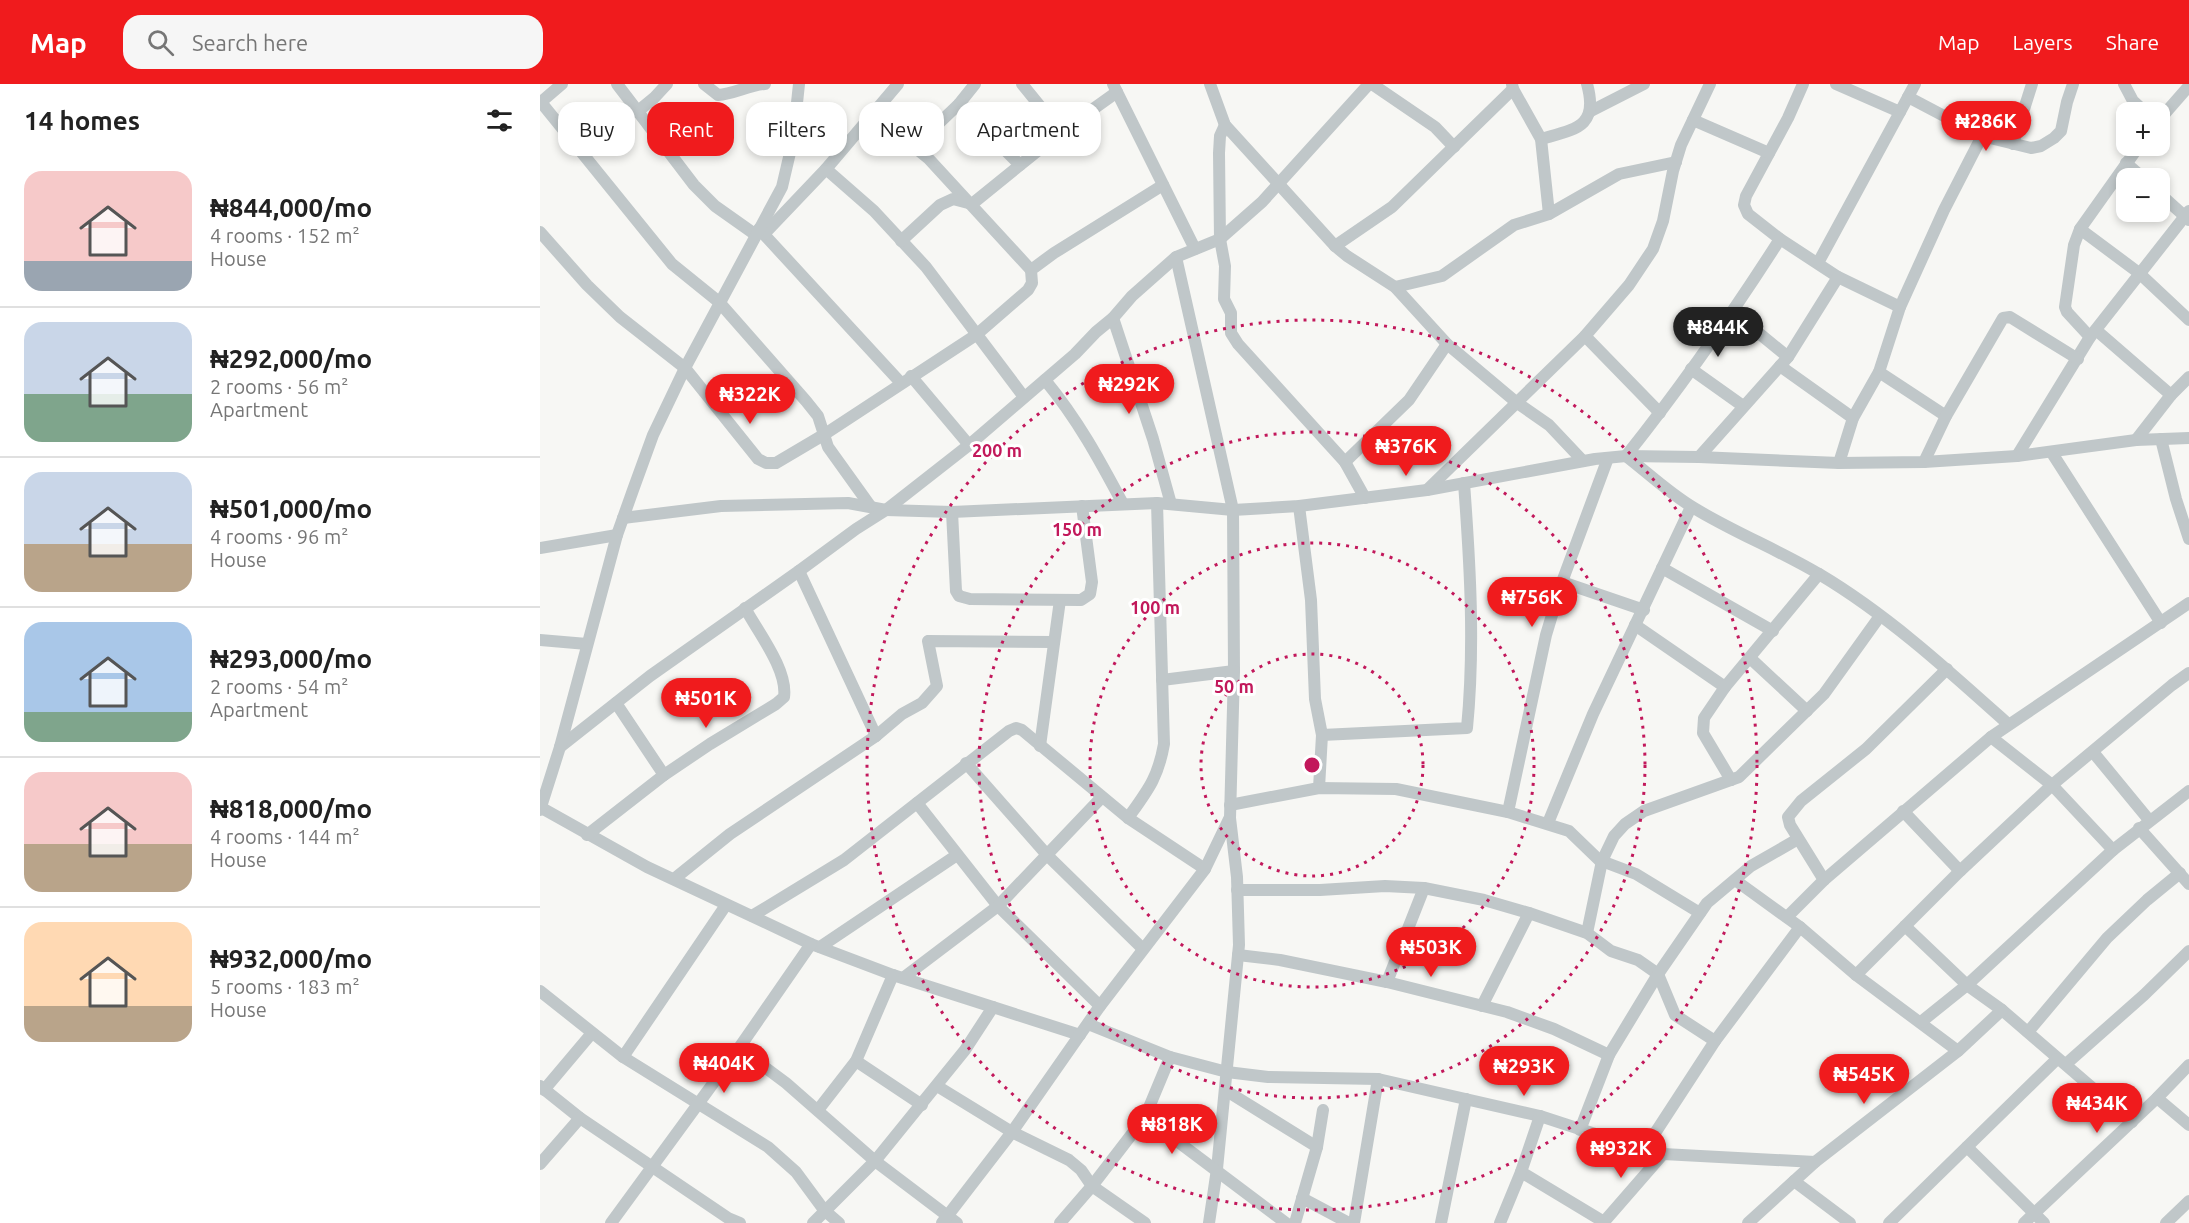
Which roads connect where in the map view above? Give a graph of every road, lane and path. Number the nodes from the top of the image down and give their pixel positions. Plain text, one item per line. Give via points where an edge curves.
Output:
1 (562, 84) edge
2 (618, 84) edge
3 (667, 84) edge
4 (704, 84) edge
5 (765, 84) edge
6 (799, 84) edge
7 (898, 84) edge
8 (975, 84) edge
9 (1022, 84) edge
10 (1210, 84) edge
11 (1370, 84) edge
12 (1587, 84) edge
13 (1644, 84) edge
14 (1710, 84) edge
15 (1803, 84) edge
16 (1836, 84) edge
17 (1915, 84) edge
18 (2032, 84) edge
19 (2073, 84) edge
20 (2124, 84) edge
21 (2189, 86) edge
22 (1512, 87) edge
23 (1115, 88) edge
24 (1908, 97) junction
25 (540, 102) edge
26 (884, 102) edge
27 (961, 102) edge
28 (1037, 102) edge
29 (1098, 102) edge
30 (2134, 102) edge
31 (956, 107) edge
32 (2170, 108) edge
33 (1591, 111) junction
34 (637, 112) junction
35 (1900, 112) junction
36 (944, 118) edge
37 (1693, 120) junction
38 (1225, 125) junction
39 (859, 131) edge
40 (1982, 136) junction
41 (1541, 139) junction
42 (2013, 144) junction
43 (1454, 147) junction
44 (1769, 153) junction
45 (925, 156) edge
46 (1011, 156) edge
47 (1031, 156) edge
48 (2131, 156) edge
49 (1676, 162) junction
50 (2126, 163) junction
51 (1020, 165) junction
52 (2132, 168) edge
53 (826, 169) junction
54 (1163, 185) junction
55 (1278, 185) junction
56 (2170, 202) edge
57 (972, 204) junction
58 (1549, 214) junction
59 (2188, 216) edge
60 (2080, 229) junction
61 (540, 232) edge
62 (760, 233) junction
63 (1220, 239) junction
64 (1780, 239) junction
65 (901, 241) junction
66 (1335, 246) junction
67 (1195, 249) junction
68 (1176, 257) junction
69 (1818, 263) junction
70 (1031, 270) junction
71 (2139, 273) junction
72 (1839, 277) junction
73 (1395, 287) junction
74 (719, 302) junction
75 (1900, 307) junction
76 (1733, 312) junction
77 (1113, 318) junction
78 (2189, 320) edge
79 (2093, 333) junction
80 (976, 334) junction
81 (1585, 336) junction
82 (1447, 344) junction
83 (2078, 359) junction
84 (1784, 362) junction
85 (685, 368) junction
86 (1691, 369) junction
87 (1879, 372) junction
88 (2189, 377) edge
89 (906, 379) junction
90 (1045, 381) junction
91 (2171, 395) junction
92 (1024, 397) junction
93 (1516, 402) junction
94 (1743, 406) junction
95 (1660, 413) junction
96 (1946, 416) junction
97 (1853, 417) junction
98 (825, 434) junction
99 (2189, 438) edge
100 (2161, 439) junction
101 (2136, 440) junction
102 (969, 445) junction
103 (2052, 453) junction
104 (1626, 456) junction
105 (1699, 456) junction
106 (2017, 456) junction
107 (1608, 458) junction
108 (1583, 461) junction
109 (1345, 462) junction
110 (1924, 462) junction
111 (1839, 463) junction
112 (1464, 483) junction
113 (1427, 490) junction
114 (1365, 498) junction
115 (1157, 503) junction
116 (1123, 504) junction
117 (1171, 504) junction
118 (1082, 506) junction
119 (1299, 506) junction
120 (871, 507) junction
121 (1692, 507) junction
122 (886, 510) junction
123 (1233, 510) junction
124 (952, 512) junction
125 (623, 518) junction
126 (540, 535) edge
127 (617, 536) junction
128 (2189, 539) edge
129 (541, 548) edge
130 (1662, 567) junction
131 (800, 571) junction
132 (1819, 574) junction
133 (1562, 582) junction
134 (1060, 600) junction
135 (2189, 603) edge
136 (745, 608) junction
137 (1644, 609) junction
138 (1880, 616) junction
139 (2160, 623) junction
140 (1635, 625) junction
141 (1773, 632) junction
142 (540, 640) edge
143 (1053, 642) junction
144 (587, 644) junction
145 (1750, 658) junction
146 (1947, 669) junction
147 (1234, 671) junction
148 (2189, 673) edge
149 (1162, 681) junction
150 (1725, 687) junction
151 (616, 703) junction
152 (1807, 711) junction
153 (2008, 724) junction
154 (1322, 735) junction
155 (876, 736) junction
156 (1991, 737) junction
157 (1040, 746) junction
158 (560, 747) junction
159 (2093, 752) junction
160 (966, 763) junction
161 (664, 775) junction
162 (1731, 780) junction
163 (2052, 785) junction
164 (1319, 788) junction
165 (2189, 791) edge
166 (1102, 797) junction
167 (917, 803) junction
168 (540, 808) edge
169 (1903, 811) junction
170 (1230, 812) junction
171 (1508, 812) junction
172 (1128, 818) junction
173 (1548, 823) junction
174 (2144, 824) junction
175 (587, 835) junction
176 (1798, 839) junction
177 (2113, 850) junction
178 (957, 855) junction
179 (1048, 856) junction
180 (1602, 861) junction
181 (1205, 869) junction
182 (1960, 871) junction
183 (2180, 873) junction
184 (674, 879) junction
185 (1735, 880) junction
186 (1824, 880) junction
187 (2189, 884) edge
188 (1424, 888) junction
189 (1237, 890) junction
190 (726, 905) junction
191 (998, 906) junction
192 (1529, 913) junction
193 (1700, 913) junction
194 (752, 916) junction
195 (1787, 918) junction
196 (1905, 926) junction
197 (1800, 927) junction
198 (1587, 933) junction
199 (815, 946) junction
200 (1143, 949) junction
201 (2189, 951) edge
202 (1238, 955) junction
203 (1658, 974) junction
204 (1856, 975) junction
205 (898, 976) junction
206 (1387, 982) junction
207 (1967, 985) junction
208 (540, 992) edge
209 (1100, 1006) junction
210 (1482, 1006) junction
211 (993, 1007) junction
212 (2002, 1010) junction
213 (1921, 1022) junction
214 (1088, 1024) junction
215 (2028, 1032) junction
216 (592, 1033) junction
217 (1080, 1035) junction
218 (1715, 1041) junction
219 (739, 1048) junction
220 (1958, 1051) junction
221 (1609, 1055) junction
222 (623, 1057) junction
223 (1170, 1057) junction
224 (856, 1060) junction
225 (2062, 1062) junction
226 (2189, 1065) edge
227 (1227, 1072) junction
228 (1378, 1079) junction
229 (938, 1086) junction
230 (542, 1088) edge
231 (1225, 1090) junction
232 (2157, 1098) junction
233 (1466, 1099) junction
234 (697, 1105) junction
235 (922, 1105) junction
236 (818, 1110) junction
237 (1323, 1110) dead end
238 (1540, 1116) junction
239 (1145, 1117) junction
240 (580, 1118) junction
241 (2132, 1122) junction
242 (2189, 1125) edge
243 (1580, 1130) junction
244 (1012, 1132) junction
245 (1317, 1146) junction
246 (1967, 1147) junction
247 (1644, 1150) junction
248 (1663, 1154) junction
249 (875, 1161) junction
250 (1815, 1162) junction
251 (540, 1164) edge
252 (654, 1166) junction
253 (1217, 1169) junction
254 (1521, 1172) junction
255 (1794, 1181) junction
256 (1092, 1186) junction
257 (1302, 1198) junction
258 (2189, 1201) edge
259 (824, 1209) junction
260 (2029, 1219) edge
261 (731, 1221) edge
262 (949, 1221) edge
263 (611, 1223) edge
264 (813, 1223) edge
265 (839, 1223) edge
266 (1060, 1223) edge
267 (1145, 1223) edge
268 (1209, 1223) edge
269 (1286, 1223) edge
270 (1295, 1223) edge
271 (1349, 1223) edge
272 (1354, 1223) edge
273 (1441, 1223) edge
274 (1500, 1223) edge
275 (1603, 1223) edge
276 (1748, 1223) edge
277 (1850, 1223) edge
278 (1889, 1223) edge
279 (2044, 1223) edge
280 (2166, 1223) edge

1 - 25 street
2 - 34 street
3 - 34 street
4 - 5 street via 718,95
6 - 62 street via 793,140 782,187
7 - 26 street
8 - 27 street
9 - 28 street
10 - 38 street
11 - 43 street via 1435,127
11 - 55 street
12 - 33 street
13 - 33 street
14 - 37 street
15 - 44 street
16 - 35 street
17 - 24 street
18 - 42 street
19 - 42 street via 2061,131 2054,138 2031,148
20 - 30 street
21 - 32 street
22 - 41 street
22 - 43 street
23 - 29 street
23 - 54 street
24 - 35 street
24 - 40 street
25 - 74 street via 672,264
31 - 36 street
33 - 41 street via 1573,130
34 - 62 street via 715,206
35 - 69 street
37 - 44 street
37 - 49 street
38 - 55 street
38 - 63 street via 1219,153
39 - 53 street
40 - 42 street
40 - 75 street
41 - 58 street
43 - 66 street via 1392,207
44 - 64 street via 1744,205 1748,214
45 - 57 street
46 - 51 street
47 - 51 street
48 - 50 street
49 - 58 street via 1619,174
49 - 81 street via 1653,249 1629,285
50 - 52 street
50 - 60 street
51 - 57 street
53 - 62 street
53 - 65 street
54 - 67 street
54 - 70 street
55 - 63 street
55 - 66 street
56 - 59 street
57 - 65 street via 953,199 940,205
57 - 70 street
58 - 73 street via 1514,225 1442,276
59 - 71 street
60 - 71 street
60 - 79 street via 2065,307
61 - 85 street via 612,309
62 - 74 street
62 - 89 street
63 - 67 street
63 - 109 street via 1225,266 1224,299 1238,344
64 - 69 street
64 - 76 street
65 - 80 street via 926,267
66 - 73 street
67 - 68 street
68 - 77 street
68 - 123 street
69 - 72 street
70 - 80 street via 1028,290
71 - 78 street
71 - 79 street
72 - 75 street
72 - 84 street
73 - 82 street
74 - 85 street
74 - 98 street via 806,401
75 - 87 street
76 - 84 street
76 - 86 street
77 - 90 street
77 - 117 street
79 - 83 street
79 - 91 street
80 - 89 street
80 - 92 street
81 - 93 street
81 - 95 street
82 - 93 street
82 - 109 street via 1409,400
83 - 96 street via 2010,317 2003,318
83 - 106 street
84 - 94 street
84 - 97 street
85 - 98 street via 758,459 766,463 776,463
85 - 125 street via 653,435
86 - 94 street
86 - 95 street
87 - 96 street
87 - 97 street
88 - 91 street
89 - 98 street
89 - 102 street
90 - 92 street
90 - 116 street via 1084,432
91 - 101 street
92 - 102 street
93 - 108 street via 1550,425
93 - 113 street
94 - 105 street
95 - 104 street
96 - 110 street
97 - 111 street
98 - 120 street via 828,447
99 - 100 street
100 - 101 street
100 - 128 street
101 - 103 street
102 - 122 street
103 - 106 street
103 - 139 street
104 - 105 street
104 - 107 street
104 - 121 street
105 - 111 street
106 - 110 street
107 - 108 street
107 - 133 street
108 - 112 street
109 - 114 street
110 - 111 street
112 - 113 street
112 - 154 street via 1471,576 1467,728
113 - 114 street
114 - 119 street
115 - 116 street
115 - 117 street
115 - 149 street
116 - 118 street
117 - 123 street
118 - 124 street
118 - 134 street via 1092,590 1081,600
119 - 123 street
119 - 154 street via 1311,600 1315,699
120 - 122 street
120 - 125 street via 848,502 721,506
121 - 130 street
121 - 132 street
122 - 124 street
122 - 131 street
123 - 147 street
124 - 134 street via 959,596
125 - 127 street
126 - 129 street
127 - 129 street
127 - 144 street
130 - 137 street
130 - 141 street
131 - 136 street
131 - 155 street
132 - 138 street
132 - 141 street
133 - 137 street
133 - 171 street via 1541,654
134 - 143 street
135 - 139 street
136 - 151 street
136 - 161 street via 786,685 784,697
137 - 140 street
138 - 146 street
138 - 152 street via 1824,694
139 - 153 street
140 - 150 street
140 - 173 street via 1580,742
141 - 145 street
142 - 144 street
143 - 155 street via 928,641 937,680 935,690
143 - 157 street
144 - 158 street
145 - 150 street
145 - 152 street
146 - 153 street
146 - 176 street via 1866,749 1793,808 1788,817
147 - 149 street
147 - 170 street
148 - 159 street
149 - 172 street via 1164,744 1160,768
150 - 162 street via 1704,718 1703,733
151 - 158 street
151 - 161 street
152 - 162 street via 1752,766
153 - 156 street
154 - 164 street
155 - 184 street via 730,834
156 - 163 street
156 - 169 street
157 - 160 street via 1016,728
157 - 166 street
158 - 168 street
159 - 163 street
159 - 174 street
160 - 167 street
160 - 179 street
161 - 175 street
162 - 180 street via 1644,811 1614,836
163 - 177 street
163 - 182 street
164 - 170 street
164 - 171 street via 1396,789
165 - 174 street
166 - 172 street
166 - 179 street
167 - 178 street
167 - 194 street via 844,860
168 - 175 street
169 - 182 street
169 - 186 street
170 - 181 street
170 - 189 street
171 - 173 street
172 - 181 street
173 - 180 street via 1569,831
174 - 177 street
174 - 183 street
175 - 184 street
176 - 185 street via 1751,866
176 - 186 street
177 - 207 street
178 - 191 street
178 - 199 street
179 - 191 street
179 - 200 street
180 - 193 street via 1636,874
180 - 198 street
181 - 200 street
182 - 196 street
183 - 187 street
183 - 215 street via 2107,938
184 - 190 street
185 - 193 street
185 - 195 street
186 - 195 street
188 - 189 street
188 - 192 street
188 - 206 street
189 - 202 street
190 - 194 street
190 - 222 street
191 - 205 street
191 - 209 street
192 - 198 street
192 - 210 street
193 - 203 street
194 - 199 street
195 - 197 street
196 - 204 street
196 - 207 street
197 - 204 street
197 - 218 street
198 - 203 street via 1611,951 1638,960
199 - 205 street
199 - 219 street
200 - 209 street
201 - 225 street via 2144,995
202 - 206 street
202 - 227 street
203 - 218 street via 1675,1015
203 - 221 street
204 - 213 street
205 - 211 street
205 - 224 street
206 - 210 street
207 - 212 street
207 - 213 street
208 - 216 street
209 - 214 street
210 - 221 street via 1545,1025
211 - 217 street
211 - 229 street
212 - 215 street
212 - 220 street
213 - 220 street
214 - 217 street
214 - 223 street
215 - 225 street
216 - 222 street
216 - 230 street
217 - 244 street
218 - 247 street
219 - 234 street
219 - 236 street
220 - 250 street
221 - 243 street
222 - 234 street
223 - 227 street
223 - 239 street
224 - 235 street
224 - 236 street
225 - 241 street
225 - 246 street
226 - 232 street
227 - 228 street via 1268,1077
227 - 231 street
228 - 233 street
228 - 272 street
229 - 235 street
229 - 244 street
230 - 240 street
231 - 245 street
231 - 253 street
232 - 241 street
232 - 242 street
233 - 238 street
233 - 273 street
234 - 252 street
234 - 259 street via 768,1147 796,1172
235 - 249 street
236 - 249 street
237 - 245 street
238 - 243 street
238 - 254 street
239 - 253 street
239 - 256 street
240 - 251 street
240 - 252 street
241 - 260 street
243 - 247 street
244 - 256 street via 1069,1160
244 - 262 street
245 - 257 street
246 - 260 street
246 - 278 street
247 - 248 street
248 - 250 street
248 - 275 street
249 - 259 street
249 - 262 street
250 - 255 street
252 - 261 street
252 - 263 street
253 - 268 street
253 - 269 street
254 - 274 street
254 - 275 street
255 - 276 street
255 - 277 street
256 - 266 street
256 - 267 street
257 - 270 street
257 - 271 street
258 - 280 street
259 - 264 street
259 - 265 street
260 - 279 street

